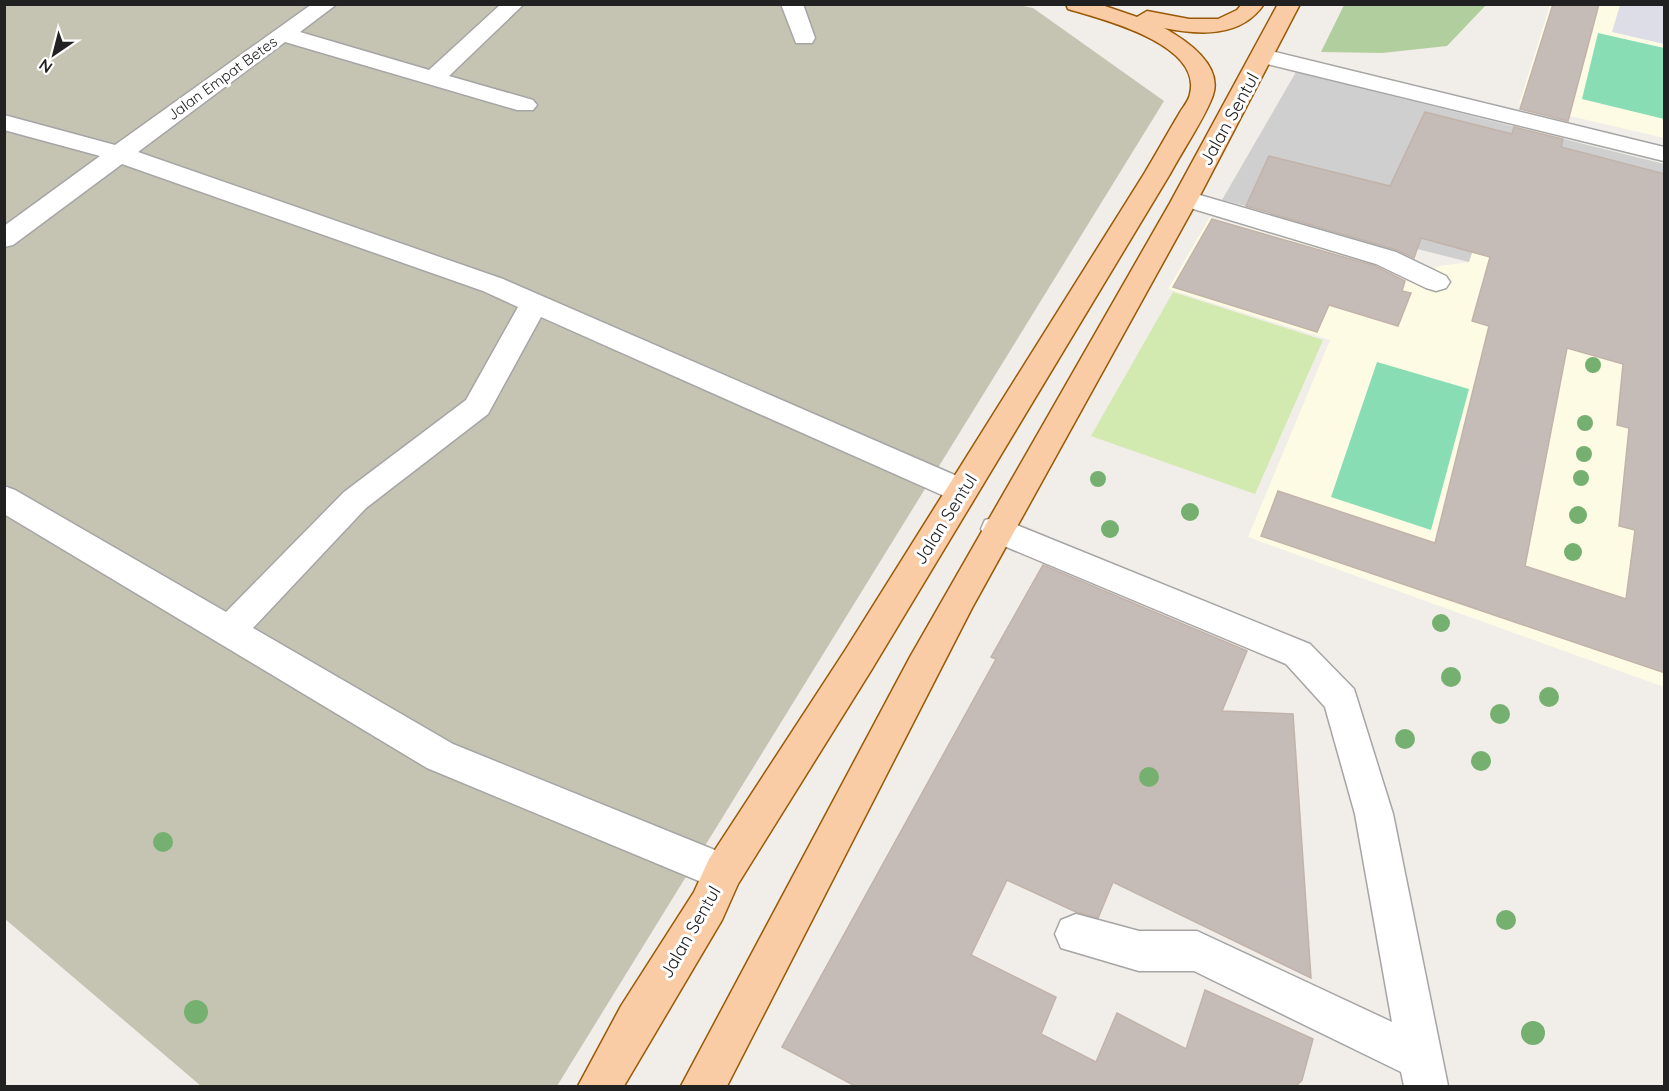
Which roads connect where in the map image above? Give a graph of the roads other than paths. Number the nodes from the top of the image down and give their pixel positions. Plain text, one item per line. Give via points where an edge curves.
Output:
1 (327, 4) edge
2 (514, 4) edge
3 (792, 4) edge
4 (1076, 4) edge
5 (1089, 4) edge
6 (1254, 4) edge
7 (1289, 4) edge
8 (282, 34) junction
9 (804, 38) dead end
10 (1263, 56) junction
11 (434, 77) junction
12 (525, 105) dead end
13 (4, 122) edge
14 (119, 154) junction
15 (1665, 154) edge
16 (1186, 199) junction
17 (4, 239) edge
18 (1436, 282) dead end
19 (534, 303) junction
20 (962, 491) junction
21 (4, 498) edge
22 (997, 529) junction
23 (230, 631) junction
24 (723, 872) junction
25 (1076, 934) dead end
26 (1424, 1073) edge
27 (600, 1086) edge
28 (703, 1086) edge

1 - 8 street, Jalan Empat Betes
2 - 11 street
3 - 9 street
4 - 20 main road, Jalan Sentul via 1173,42 1200,68 1202,94
5 - 6 main road via 1172,24 1207,27 1231,22
7 - 10 main road, Jalan Sentul
8 - 11 street
8 - 14 street, Jalan Empat Betes
10 - 15 street
10 - 16 main road, Jalan Sentul
11 - 12 street
13 - 14 street
14 - 17 street, Jalan Empat Betes
14 - 19 street via 493,285
16 - 18 street via 1386,258
16 - 22 main road, Jalan Sentul
19 - 20 street
19 - 23 street via 477,407 355,500
20 - 24 main road, Jalan Sentul
21 - 23 street
22 - 26 street via 1298,654 1341,700 1374,814
22 - 28 main road, Jalan Sentul
23 - 24 street via 440,756
24 - 27 main road, Jalan Sentul via 708,906
25 - 26 street via 1139,951 1197,951

